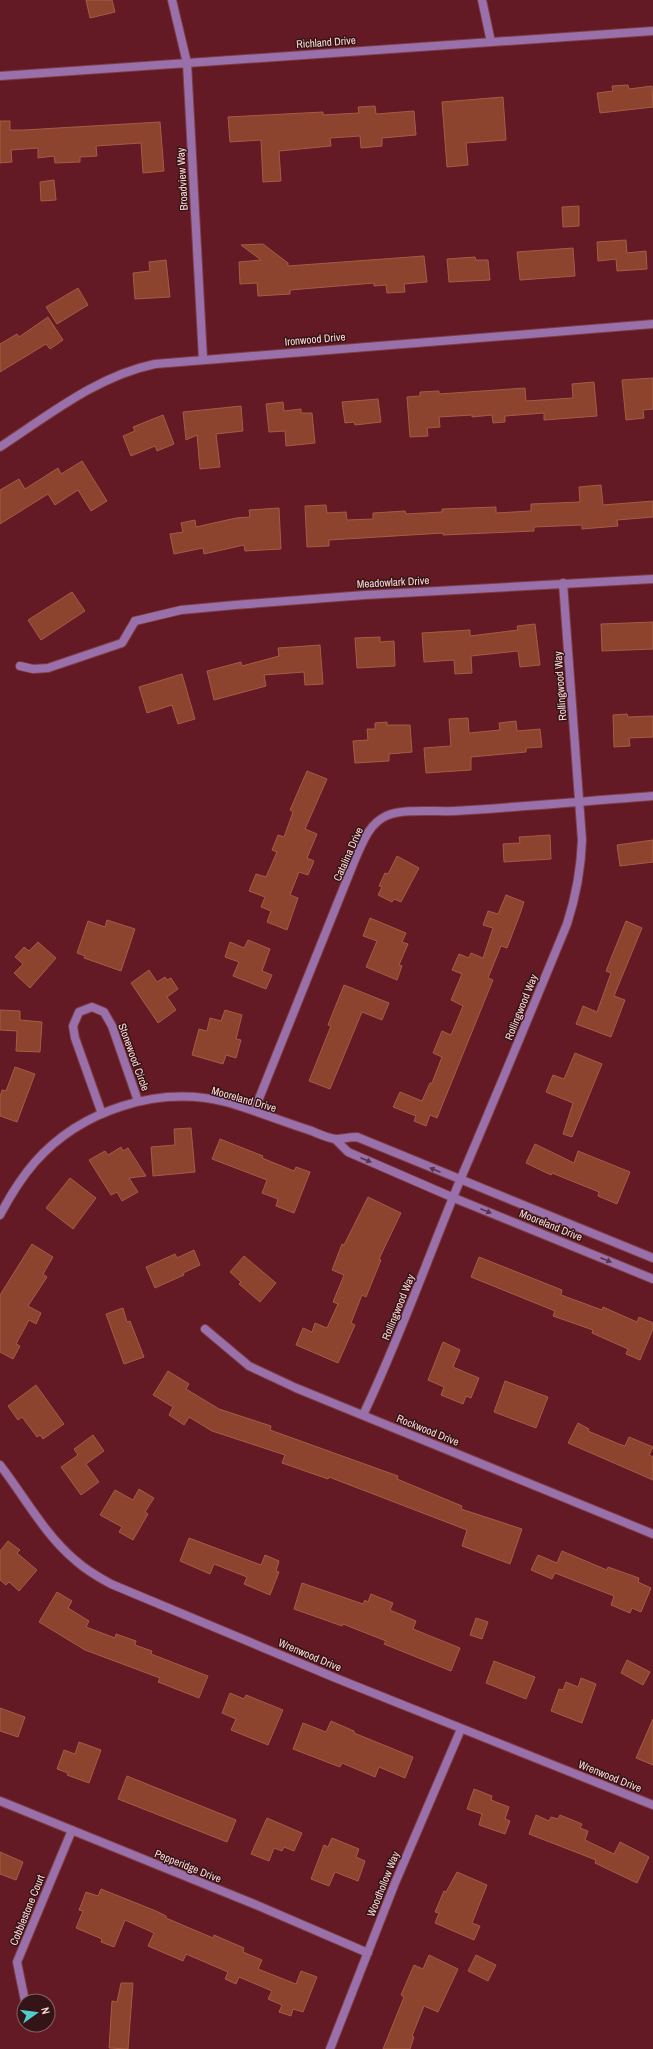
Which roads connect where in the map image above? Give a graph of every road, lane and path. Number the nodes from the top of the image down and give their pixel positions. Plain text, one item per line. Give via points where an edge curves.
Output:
1 (172, 0) edge
2 (482, 0) edge
3 (653, 31) edge
4 (491, 42) junction
5 (187, 63) junction
6 (0, 76) edge
7 (653, 324) edge
8 (203, 359) junction
9 (0, 447) edge
10 (653, 579) edge
11 (563, 584) junction
12 (20, 666) dead end
13 (653, 796) edge
14 (580, 801) junction
15 (138, 1101) junction
16 (254, 1111) junction
17 (102, 1114) junction
18 (335, 1139) junction
19 (461, 1179) junction
20 (454, 1198) junction
21 (0, 1215) edge
22 (653, 1258) edge
23 (653, 1279) edge
24 (205, 1328) dead end
25 (363, 1415) junction
26 (0, 1465) edge
27 (653, 1534) edge
28 (461, 1729) junction
29 (0, 1801) edge
30 (653, 1805) edge
31 (72, 1830) junction
32 (368, 1953) junction
33 (24, 1993) edge
34 (330, 2049) edge

1 - 5 street, Broadview Way
2 - 4 street
3 - 4 street, Richland Drive
4 - 5 street, Richland Drive
5 - 6 street, Richland Drive
5 - 8 street, Broadview Way
7 - 8 street, Ironwood Drive
8 - 9 street, Ironwood Drive via 154,364 117,374
10 - 11 street, Meadowlark Drive
11 - 12 street, Meadowlark Drive via 365,595 181,610 136,621 122,643 48,668 33,669
11 - 14 street, Rollingwood Way
13 - 14 street, Catalina Drive
14 - 16 street, Catalina Drive via 397,813 376,822 356,857
14 - 19 street, Rollingwood Way via 581,862 574,904
15 - 16 street, Mooreland Drive via 180,1097 202,1098
15 - 17 street, Mooreland Drive
15 - 17 street, Stonewood Circle via 112,1026 104,1012 92,1007 79,1012 73,1026
16 - 18 street, Mooreland Drive
17 - 21 street, Mooreland Drive via 46,1150 25,1174
19 -> 18 street, Mooreland Drive via 357,1137
18 -> 20 street, Mooreland Drive via 348,1152
19 - 20 street, Rollingwood Way
19 - 22 street, Mooreland Drive
20 -> 23 street, Mooreland Drive
20 - 25 street, Rollingwood Way via 386,1366
24 - 25 street, Rockwood Drive via 249,1366
25 - 27 street, Rockwood Drive
26 - 28 street, Wrenwood Drive via 58,1543 91,1573 132,1593
28 - 30 street, Wrenwood Drive
28 - 32 street, Woodhollow Way
29 - 31 street, Pepperidge Drive
31 - 32 street, Pepperidge Drive
31 - 33 street, Cobblestone Court via 18,1962
32 - 34 street, Woodhollow Way

